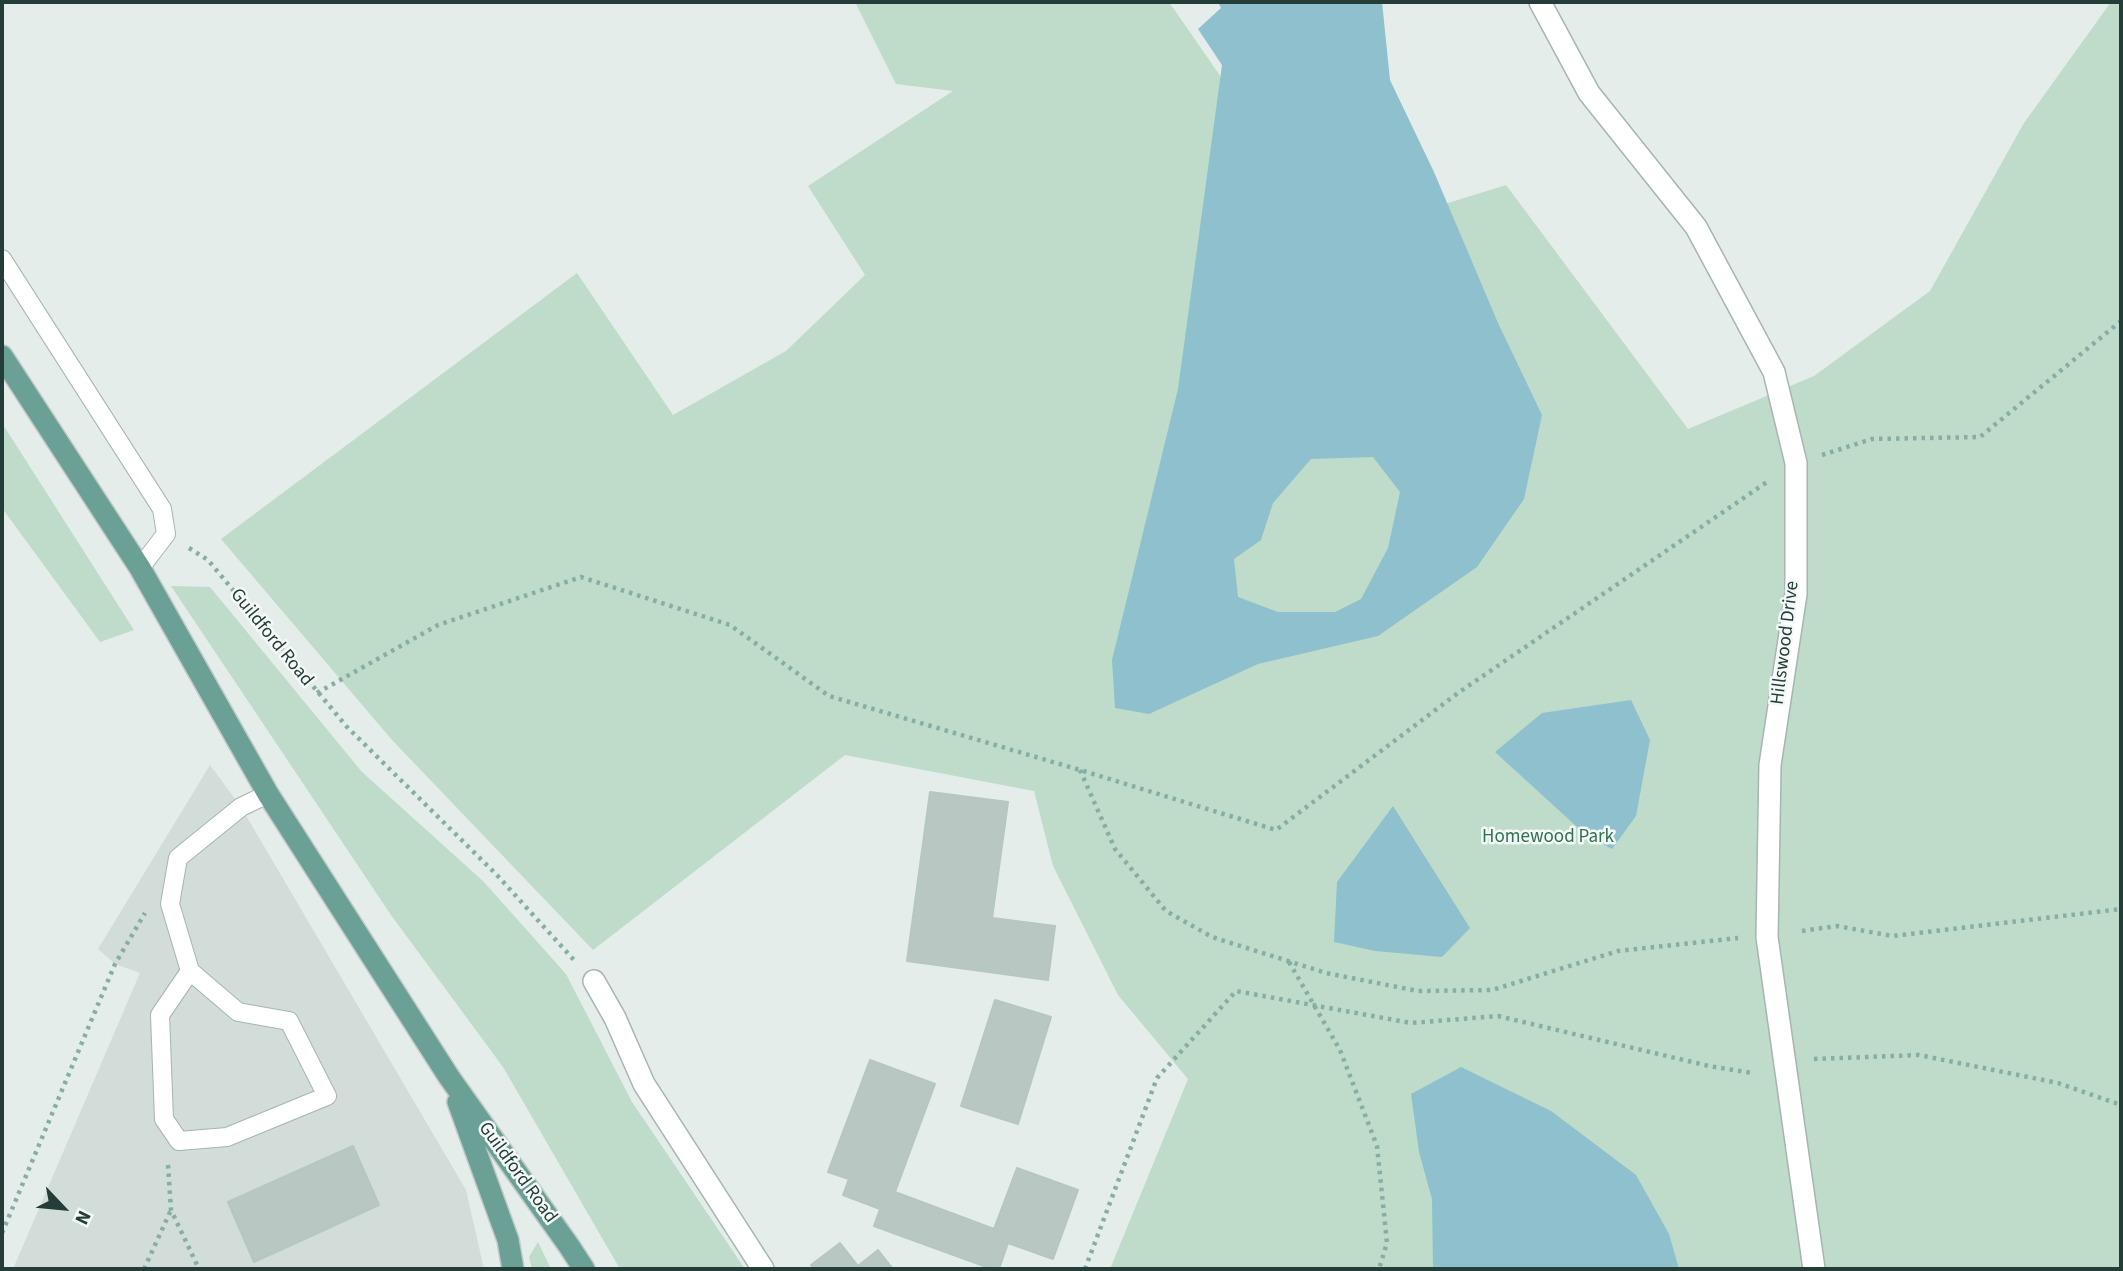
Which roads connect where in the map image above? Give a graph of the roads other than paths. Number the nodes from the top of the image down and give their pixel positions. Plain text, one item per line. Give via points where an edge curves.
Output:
1 (1540, 2) edge
2 (2, 259) edge
3 (2, 356) edge
4 (141, 568) junction
5 (268, 794) junction
6 (190, 971) junction
7 (594, 981) road end
8 (449, 1077) junction
9 (513, 1269) edge
10 (584, 1269) edge
11 (763, 1269) edge
12 (1814, 1269) edge

1 - 12 street, Hillswood Drive via 1589,93 1696,227 1774,372 1796,463 1796,594 1770,765 1767,937
2 - 4 lane via 162,509 166,534
3 - 4 main road, Guildford Road
4 - 5 main road, Guildford Road
5 - 6 lane via 241,807 178,858 170,904
5 - 8 main road, Guildford Road
6 - 6 lane via 238,1012 289,1021 327,1096 227,1137 179,1141 164,1119 160,1015
7 - 11 street via 644,1084
8 - 9 main road, Guildford Road via 508,1240
8 - 10 main road, Guildford Road

